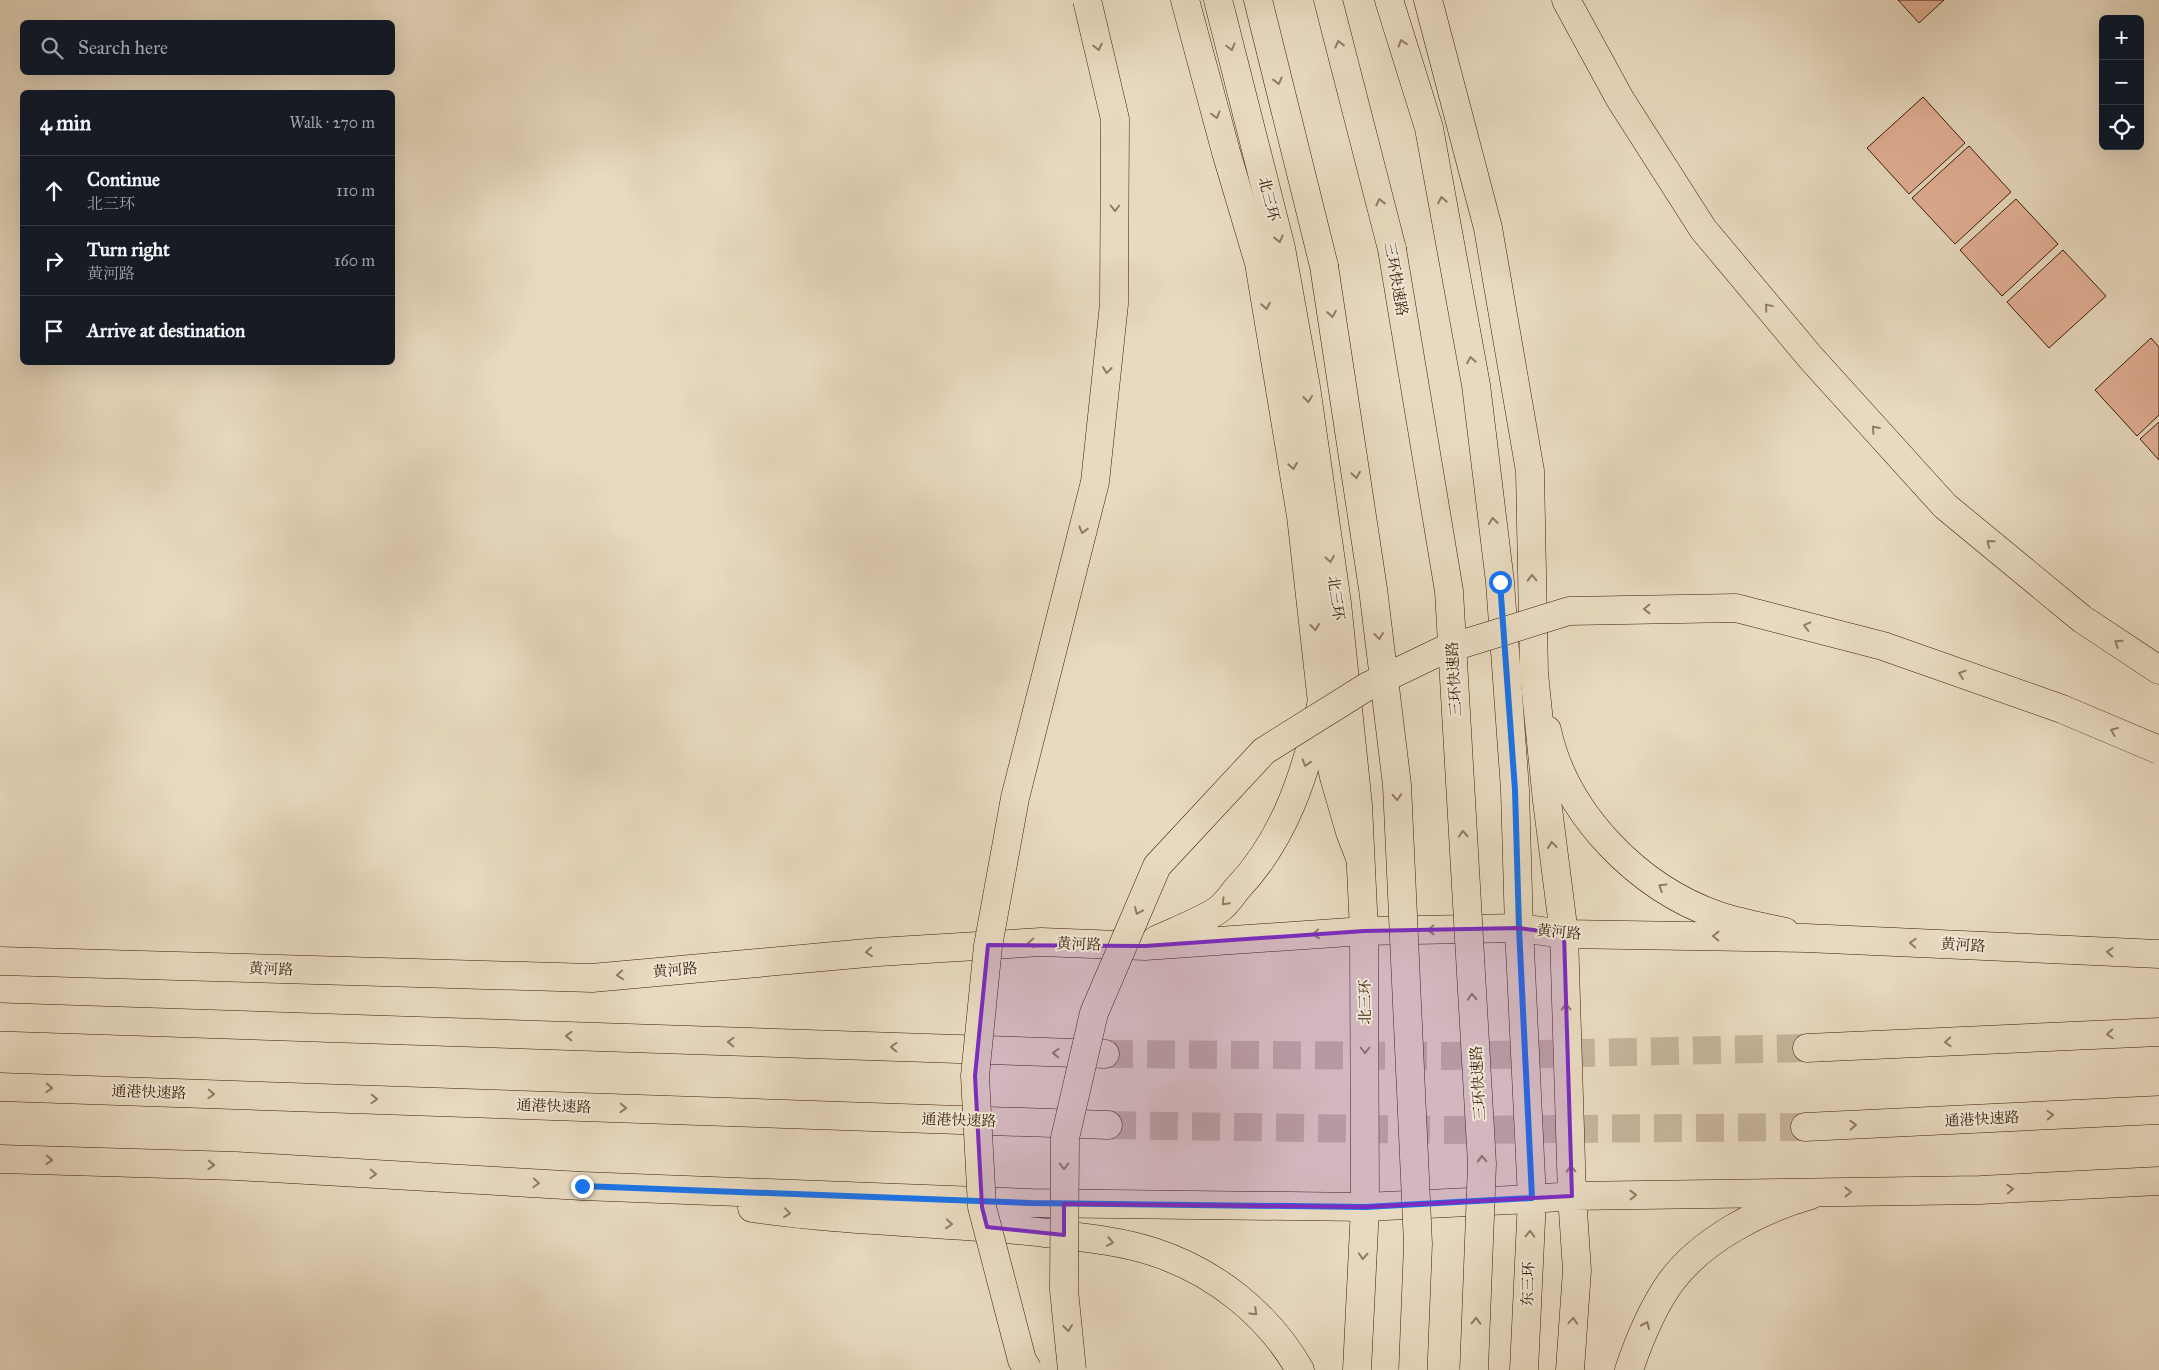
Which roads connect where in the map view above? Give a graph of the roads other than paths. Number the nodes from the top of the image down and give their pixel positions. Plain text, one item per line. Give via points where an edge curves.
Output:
1 (1087, 0) edge
2 (1185, 0) edge
3 (1218, 0) edge
4 (1258, 0) edge
5 (1328, 0) edge
6 (1389, 0) edge
7 (1428, 0) edge
8 (1566, 0) edge
9 (2159, 670) edge
10 (1534, 673) junction
11 (1322, 699) junction
12 (2159, 750) edge
13 (1360, 858) junction
14 (1519, 928) junction
15 (1364, 931) junction
16 (1564, 934) junction
17 (1806, 938) junction
18 (1145, 946) junction
19 (2159, 954) edge
20 (0, 961) edge
21 (0, 1017) edge
22 (2159, 1032) edge
23 (1807, 1048) tunnel mouth
24 (1105, 1054) tunnel mouth
25 (0, 1086) edge
26 (2159, 1110) edge
27 (1108, 1125) tunnel mouth
28 (1804, 1127) tunnel mouth
29 (0, 1158) edge
30 (2159, 1181) edge
31 (582, 1186) junction
32 (1820, 1193) junction
33 (1572, 1196) junction
34 (1532, 1198) junction
35 (1365, 1207) junction
36 (1028, 1370) edge
37 (1072, 1370) edge
38 (1300, 1370) edge
39 (1357, 1370) edge
40 (1414, 1370) edge
41 (1474, 1370) edge
42 (1524, 1370) edge
43 (1570, 1370) edge
44 (1628, 1370) edge

1 -> 36 main road, bridge via 1115,118 1114,304 1095,482 1016,798 988,946 975,1076 982,1207 1022,1360
2 -> 11 main road via 1259,263 1301,516
3 -> 13 main road, 北三环 via 1281,248 1306,387 1337,603 1358,805
4 -> 40 main road, bridge via 1324,266 1373,589 1397,785 1418,1244
41 -> 5 main road, 三环快速路, bridge via 1482,1164 1449,591 1392,249
14 -> 6 main road via 1515,790 1500,582 1476,386 1429,128
10 -> 7 main road via 1530,471 1488,228
9 -> 8 main road via 2082,619 1945,506 1811,358 1704,229 1620,99
16 -> 10 main road
17 -> 10 main road via 1710,912 1679,898 1643,875 1615,850 1575,799 1559,770
11 - 13 main road via 1334,777
11 -> 18 main road via 1313,742 1294,800 1275,840 1250,875 1218,910
12 -> 37 main road, bridge via 2062,709 1883,646 1736,608 1569,611 1443,650 1368,686 1264,751 1157,866 1153,875 1094,1014 1064,1138 1064,1290
13 - 15 main road, 北三环
14 -> 15 main road, 黄河路
14 - 16 main road, 黄河路
14 - 34 main road
15 -> 18 main road, 黄河路
15 -> 35 main road, 北三环
17 -> 16 main road, 黄河路
33 -> 16 main road
19 -> 17 main road, 黄河路
18 -> 20 main road, 黄河路 via 1041,942 907,950 592,978
24 -> 21 main road
22 -> 23 main road
25 -> 27 main road, 通港快速路
28 -> 26 main road, 通港快速路
29 -> 31 main road via 236,1166
32 -> 30 main road via 1980,1190
31 - 35 main road via 1031,1203
31 -> 38 main road via 790,1213 1068,1236 1109,1241 1153,1252 1210,1277 1241,1299 1269,1326
33 -> 32 main road
44 -> 32 main road via 1652,1312 1671,1282 1696,1256 1752,1218 1784,1203
33 - 34 main road
43 -> 33 main road via 1577,1270
34 - 35 main road
42 -> 34 main road, 东三环
35 -> 39 main road

